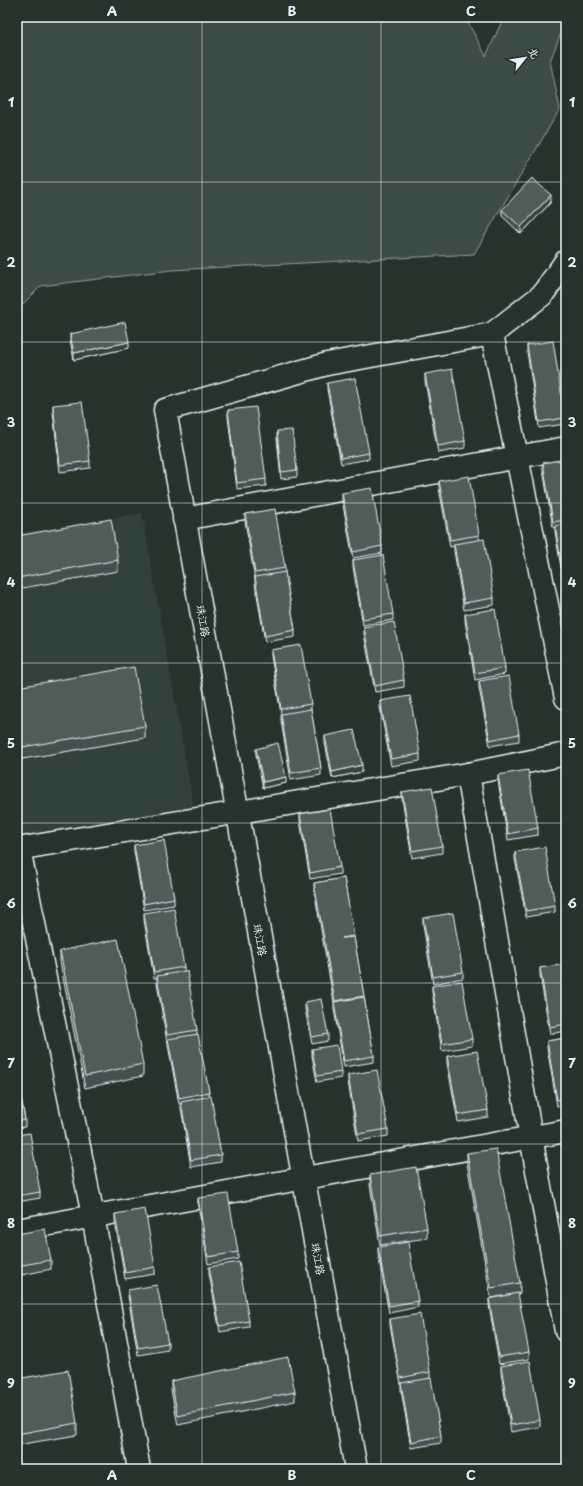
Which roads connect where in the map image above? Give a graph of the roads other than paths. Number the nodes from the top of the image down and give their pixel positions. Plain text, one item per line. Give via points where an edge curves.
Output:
1 (566, 261) edge
2 (492, 334) junction
3 (566, 448) edge
4 (517, 457) junction
5 (184, 519) junction
6 (566, 698) edge
7 (566, 754) edge
8 (468, 774) junction
9 (237, 812) junction
10 (18, 849) edge
11 (566, 1131) edge
12 (531, 1137) junction
13 (303, 1179) junction
14 (93, 1216) junction
15 (17, 1230) edge
16 (566, 1331) edge
17 (139, 1469) edge
18 (356, 1469) edge

1 - 2 street via 542,295
2 - 4 street
2 - 5 street, 珠江路 via 327,364 165,410
3 - 4 street
4 - 5 street
4 - 6 street
5 - 9 street, 珠江路
7 - 8 street
8 - 9 street
8 - 12 street
9 - 10 street
9 - 13 street, 珠江路
10 - 14 street
11 - 12 street
12 - 13 street
12 - 16 street
13 - 14 street
13 - 18 street, 珠江路
14 - 15 street
14 - 17 street

